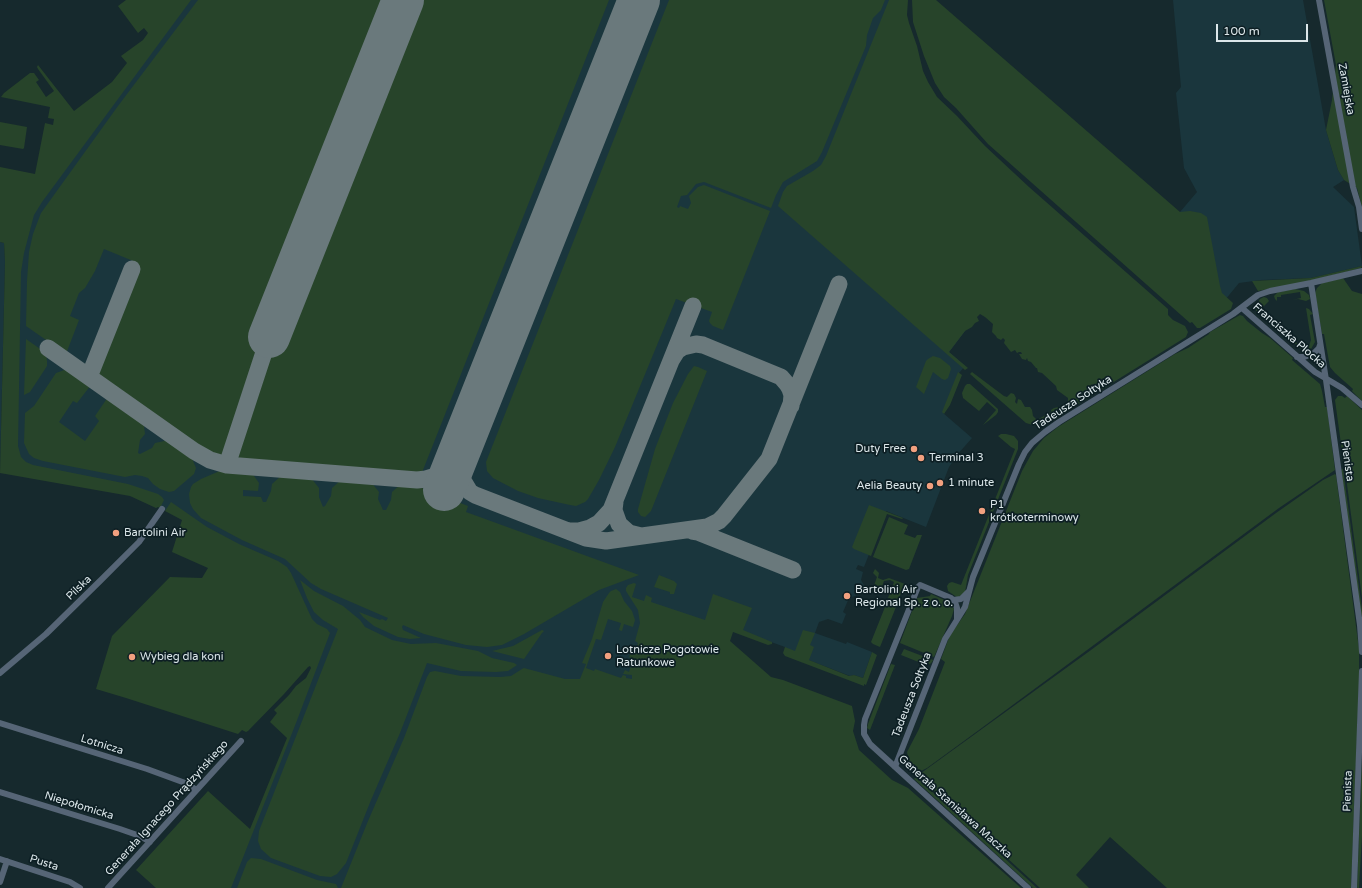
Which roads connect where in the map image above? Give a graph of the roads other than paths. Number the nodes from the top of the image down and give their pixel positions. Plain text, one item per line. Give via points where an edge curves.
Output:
1 (1319, 0) edge
2 (1362, 229) edge
3 (1362, 271) edge
4 (1311, 283) junction
5 (1242, 308) junction
6 (1320, 345) junction
7 (1297, 357) junction
8 (1326, 380) junction
9 (1362, 405) edge
10 (162, 509) dead end
11 (969, 590) junction
12 (953, 600) junction
13 (957, 619) junction
14 (1362, 652) edge
15 (1362, 671) edge
16 (0, 673) edge
17 (0, 722) edge
18 (241, 741) dead end
19 (895, 767) junction
20 (196, 790) junction
21 (0, 792) edge
22 (150, 842) junction
23 (0, 859) edge
24 (7, 861) junction
25 (0, 882) edge
26 (80, 888) edge
27 (108, 888) edge
28 (1028, 888) edge
29 (1354, 888) edge

1 - 2 street, Zamiejska
3 - 4 street
4 - 5 street via 1263,293
4 - 6 street, Pienista
5 - 7 street, Franciszka Plocka
5 - 11 street, Tadeusza Sołtyka via 1059,422 1032,443 1019,464
6 - 7 street via 1313,354
6 - 8 street, Pienista
7 - 8 street, Franciszka Plocka
8 - 9 street, Franciszka Plocka via 1342,388
8 - 14 street, Pienista
10 - 16 street, Pilska via 139,542 46,634
11 - 12 street via 964,597
11 - 13 street, Tadeusza Sołtyka via 965,607
12 - 13 street via 957,608
12 - 19 street, Generała Stanisława Maczka via 919,585 864,725 864,734 868,741
13 - 19 street, Tadeusza Sołtyka via 945,639
15 - 29 street, Pienista
17 - 20 street, Lotnicza via 147,769 188,784
18 - 20 street, Generała Ignacego Prądzyńskiego
19 - 28 street, Generała Stanisława Maczka
20 - 22 street, Generała Ignacego Prądzyńskiego
21 - 22 street, Niepołomicka via 120,829
22 - 27 street, Generała Ignacego Prądzyńskiego
23 - 24 street, Pusta
24 - 25 street
24 - 26 street, Pusta via 70,882

